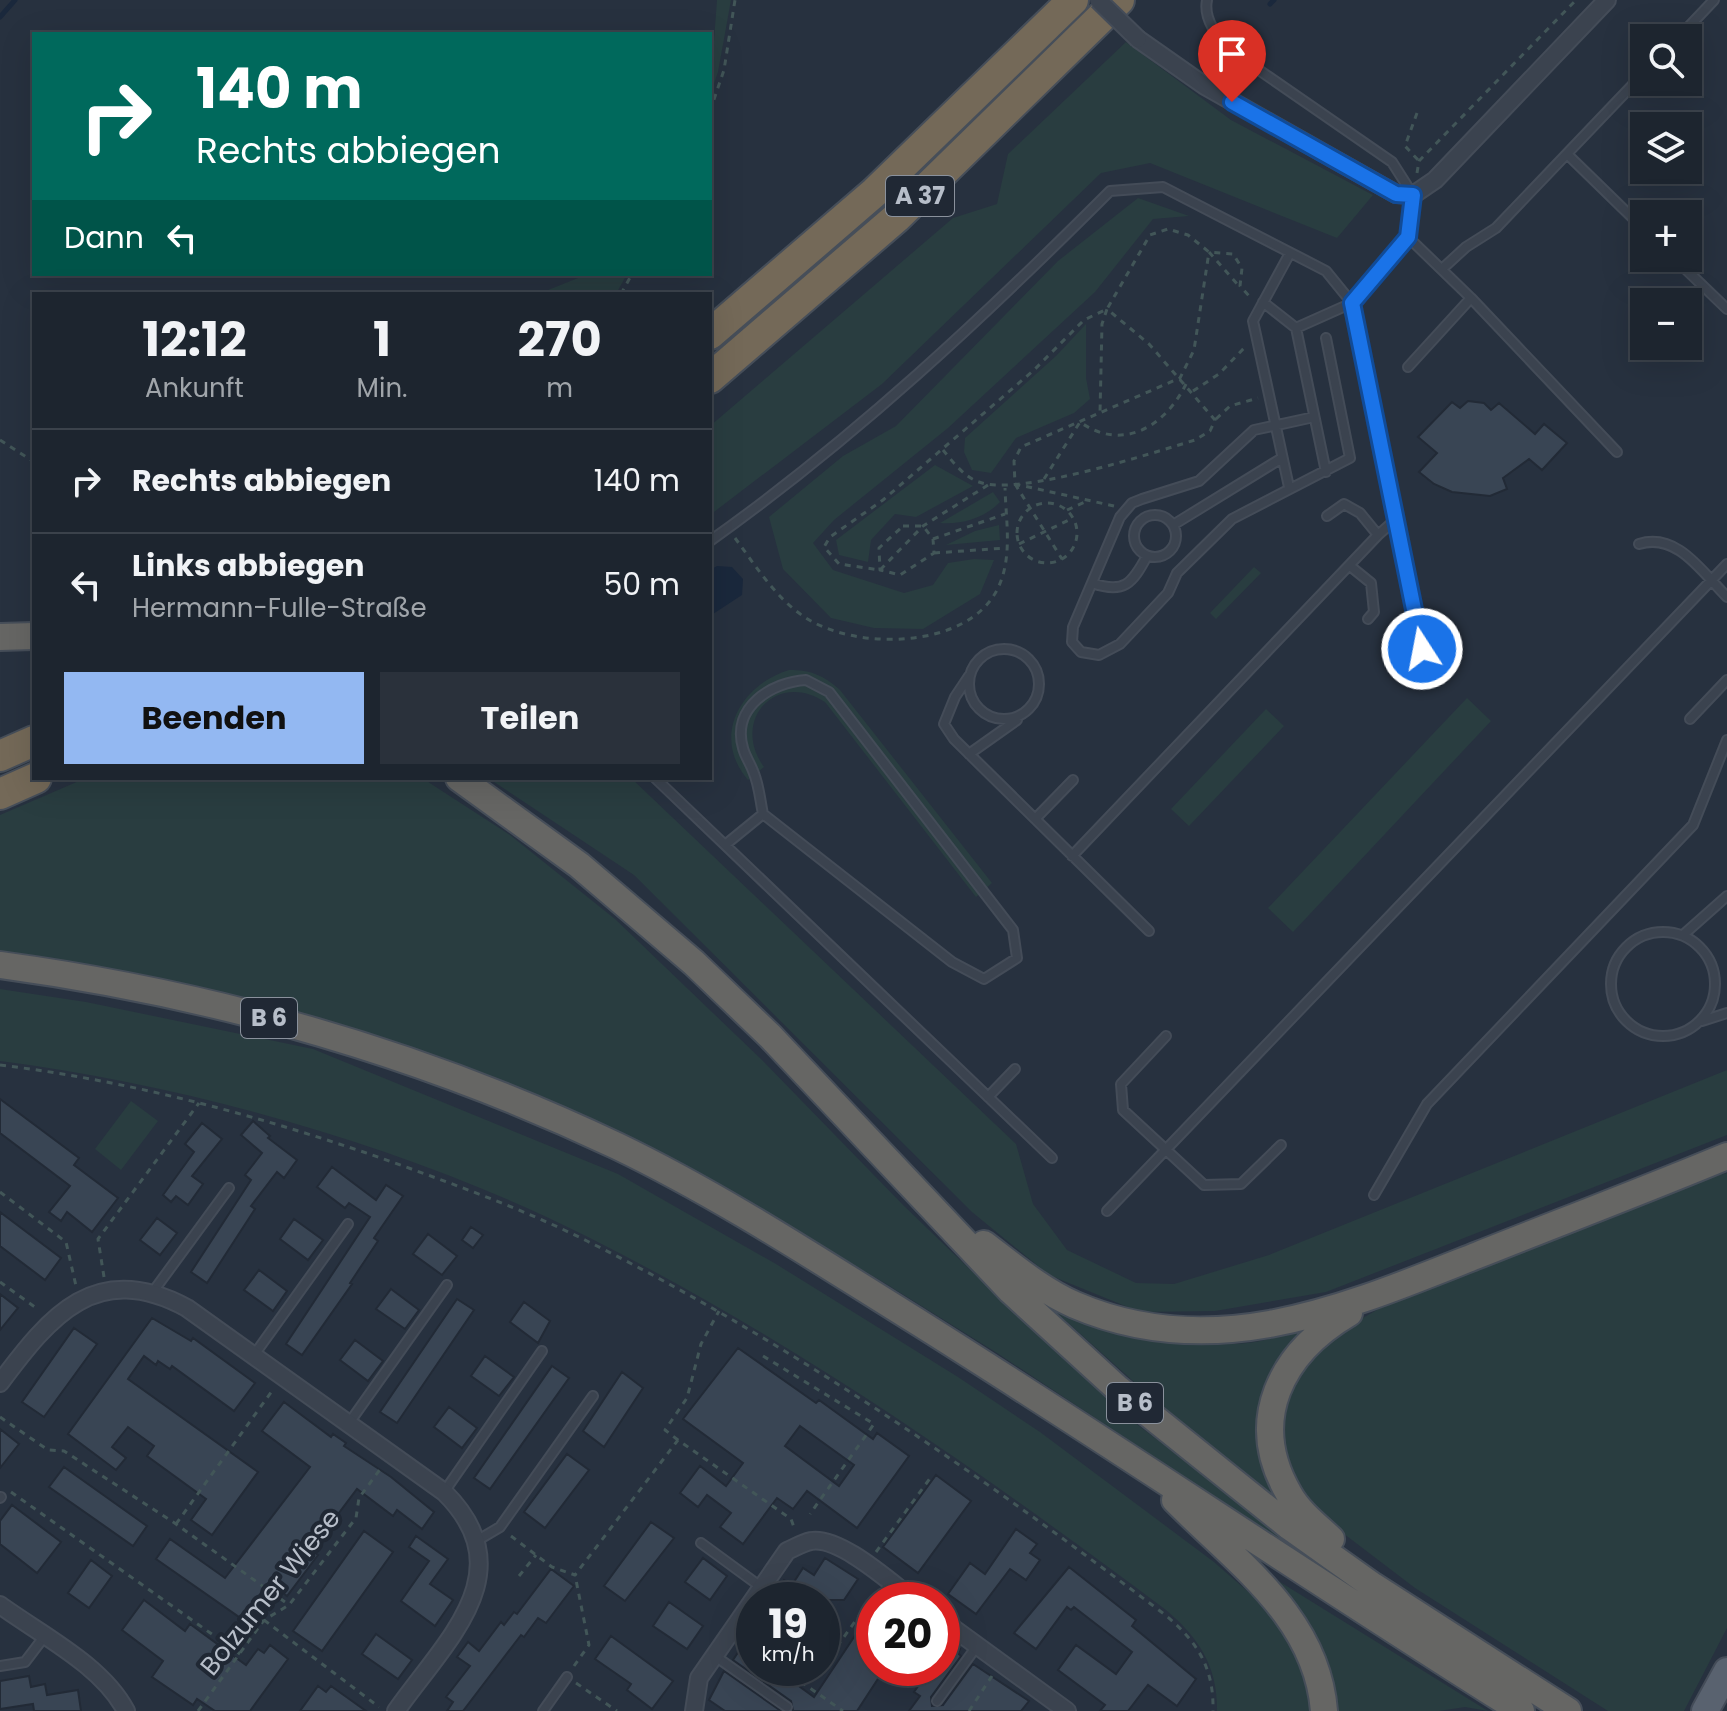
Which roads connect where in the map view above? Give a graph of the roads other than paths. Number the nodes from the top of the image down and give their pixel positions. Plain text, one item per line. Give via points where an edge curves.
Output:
1 (1073, 0) edge
2 (1098, 0) edge
3 (1119, 0) edge
4 (1207, 0) edge
5 (1607, 0) edge
6 (1714, 0) edge
7 (1691, 24) edge
8 (1630, 88) edge
9 (1567, 154) junction
10 (1413, 195) junction
11 (1630, 215) edge
12 (1408, 237) junction
13 (1290, 253) junction
14 (1442, 269) junction
15 (1689, 272) edge
16 (1471, 298) junction
17 (1263, 302) junction
18 (1352, 303) junction
19 (1727, 309) edge
20 (1296, 328) junction
21 (712, 332) edge
22 (1326, 338) dead end
23 (1408, 367) dead end
24 (712, 376) edge
25 (1314, 417) junction
26 (1276, 426) junction
27 (1617, 452) dead end
28 (1282, 458) junction
29 (1326, 472) junction
30 (1289, 487) junction
31 (1154, 495) junction
32 (1153, 515) junction
33 (1327, 516) dead end
34 (1395, 520) junction
35 (1173, 525) junction
36 (1115, 529) junction
37 (1378, 535) junction
38 (1134, 538) junction
39 (712, 540) edge
40 (1639, 544) dead end
41 (1171, 550) junction
42 (1147, 556) junction
43 (1188, 562) junction
44 (1727, 564) edge
45 (1350, 566) junction
46 (1711, 581) junction
47 (1092, 583) junction
48 (1727, 597) edge
49 (1368, 619) dead end
50 (32, 636) edge
51 (0, 637) edge
52 (1422, 649) dead end
53 (969, 676) junction
54 (1727, 680) edge
55 (1023, 715) junction
56 (1690, 719) dead end
57 (1727, 740) edge
58 (32, 742) edge
59 (969, 754) junction
60 (0, 756) edge
61 (32, 780) edge
62 (462, 780) edge
63 (657, 780) edge
64 (1073, 780) dead end
65 (0, 794) edge
66 (763, 814) junction
67 (1035, 819) junction
68 (725, 845) junction
69 (1072, 856) junction
70 (1727, 896) edge
71 (1149, 931) dead end
72 (1683, 935) junction
73 (0, 965) edge
74 (1727, 1013) edge
75 (1701, 1021) junction
76 (1166, 1036) dead end
77 (1015, 1069) dead end
78 (988, 1097) junction
79 (1281, 1145) dead end
80 (1167, 1149) junction
81 (1727, 1156) edge
82 (1052, 1158) dead end
83 (1727, 1163) edge
84 (1693, 1170) junction
85 (229, 1188) dead end
86 (920, 1193) junction
87 (1374, 1195) dead end
88 (1107, 1211) dead end
89 (348, 1224) dead end
90 (447, 1285) dead end
91 (1391, 1290) junction
92 (152, 1294) junction
93 (542, 1351) dead end
94 (253, 1356) junction
95 (0, 1383) edge
96 (593, 1396) dead end
97 (349, 1424) junction
98 (1139, 1463) junction
99 (444, 1492) junction
100 (478, 1540) junction
101 (701, 1543) dead end
102 (754, 1582) edge
103 (766, 1582) edge
104 (890, 1582) edge
105 (1373, 1586) junction
106 (0, 1605) edge
107 (736, 1624) edge
108 (960, 1633) edge
109 (44, 1637) junction
110 (977, 1646) junction
111 (714, 1655) junction
112 (0, 1666) edge
113 (1727, 1671) edge
114 (567, 1677) road end
115 (937, 1701) dead end
116 (787, 1707) dead end
117 (126, 1711) edge
118 (396, 1711) edge
119 (543, 1711) edge
120 (694, 1711) edge
121 (1067, 1711) edge
122 (1324, 1711) edge
123 (1521, 1711) edge
124 (1568, 1711) edge
125 (1705, 1711) edge

1 - 21 highway, A 37 via 875,192
2 - 10 street, bridge via 1138,39 1205,86 1396,194
3 - 24 highway, A 37 via 896,218
4 - 10 lane via 1214,33 1230,50 1392,162
5 - 10 street via 1435,180
6 - 7 lane
8 - 9 lane
9 - 11 lane
9 - 14 lane via 1496,228
10 - 12 lane
12 - 14 lane
12 - 18 lane
13 - 17 lane
13 - 18 lane via 1326,271
13 - 39 lane via 1163,187 1110,191 990,311 802,475
14 - 16 lane
15 - 19 lane
16 - 23 lane
16 - 27 lane
17 - 20 lane
17 - 26 lane via 1253,321
18 - 20 lane
18 - 34 lane
20 - 25 lane
22 - 29 lane via 1350,458
25 - 26 lane
25 - 29 lane
26 - 28 lane
26 - 31 lane via 1245,437 1199,481
28 - 30 lane
28 - 35 lane
29 - 30 lane
30 - 43 lane via 1232,519
31 - 32 lane
31 - 36 lane via 1128,508
32 - 35 lane
32 - 38 lane via 1137,525
33 - 37 lane via 1344,504 1360,513
34 - 37 lane
34 - 52 lane
35 - 41 lane via 1176,538
36 - 38 lane
36 - 47 lane
37 - 45 lane
38 - 42 lane
40 - 46 lane via 1653,540 1674,545
41 - 42 lane via 1160,557
41 - 43 lane
42 - 47 lane via 1123,586 1110,589
43 - 47 lane via 1168,593 1120,644 1099,655 1081,652 1072,642
44 - 46 lane
45 - 49 lane via 1371,583 1374,612
45 - 69 lane
46 - 48 lane
46 - 80 lane
50 - 51 highway
53 - 55 lane via 972,700 979,709 1000,720
53 - 55 lane via 992,651 1025,655 1040,685
53 - 59 lane via 944,724
54 - 56 lane
55 - 59 lane
57 - 87 lane via 1693,825 1427,1104
58 - 60 highway
59 - 67 lane
61 - 65 highway
62 - 86 highway, B 6 via 579,865 694,963
63 - 68 lane
64 - 67 lane
66 - 66 lane via 755,773 742,746 743,720 759,695 786,681 806,680 829,692 1013,930 1017,958 984,979 952,962
66 - 68 lane
67 - 69 lane
68 - 78 lane
69 - 71 lane
70 - 72 lane
72 - 75 lane via 1709,958 1715,973 1713,999
72 - 75 lane via 1666,932 1633,941 1621,954 1611,986 1619,1011 1636,1030 1670,1037
73 - 98 highway, B 6 via 108,981 261,1016 342,1038 528,1106 691,1183 769,1228
74 - 75 lane
76 - 80 lane via 1121,1084 1123,1110
77 - 78 lane
78 - 82 lane
79 - 80 lane via 1241,1184 1204,1185
80 - 88 lane
81 - 84 highway
83 - 84 highway
84 - 91 highway
85 - 92 lane
86 - 91 highway via 1039,1286 1084,1308 1141,1325 1176,1331 1249,1330
86 - 105 highway, B 6 via 1011,1291 1118,1389 1290,1527
89 - 94 lane
90 - 97 lane
91 - 105 highway via 1318,1333 1293,1357 1281,1380 1271,1430 1290,1495
92 - 94 street via 187,1308
92 - 95 street via 107,1292 80,1300 51,1320
93 - 99 lane
94 - 97 street
96 - 100 lane via 500,1527
97 - 99 street
98 - 122 highway via 1292,1620 1317,1671
98 - 123 highway, B 6
99 - 100 street via 460,1507
100 - 118 street via 481,1574 476,1593
101 - 102 lane
103 - 104 street via 787,1551 813,1540 835,1545
105 - 124 highway, B 6
106 - 109 street
107 - 111 street
108 - 110 street
109 - 112 lane via 25,1662
109 - 117 street via 108,1686
110 - 115 lane
110 - 121 street
111 - 116 lane
111 - 120 street via 699,1678
113 - 125 main road
114 - 119 lane

